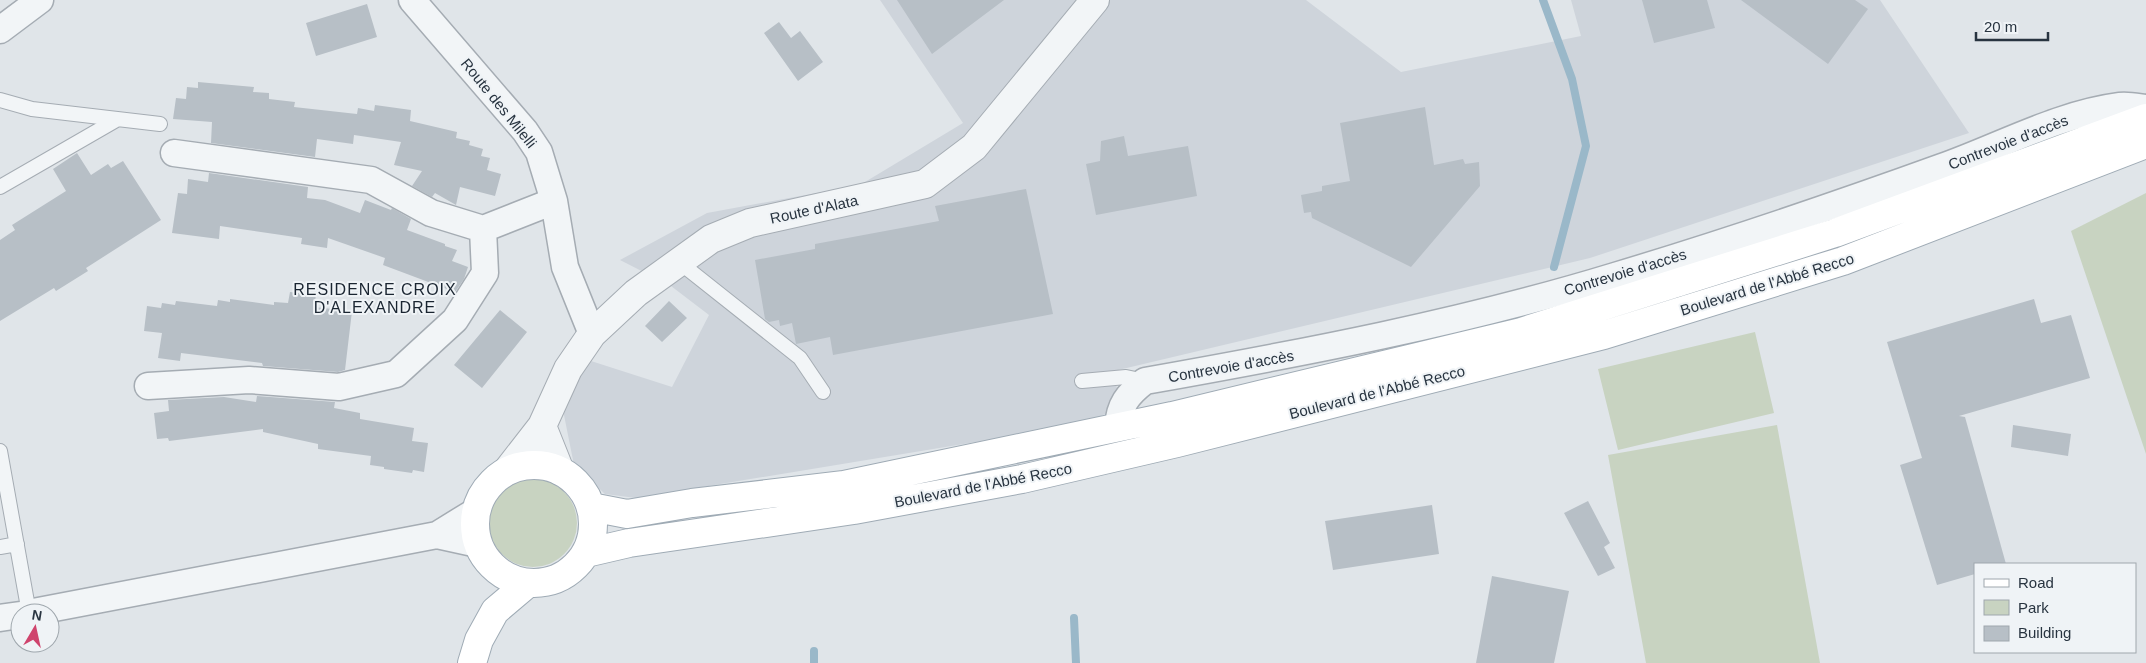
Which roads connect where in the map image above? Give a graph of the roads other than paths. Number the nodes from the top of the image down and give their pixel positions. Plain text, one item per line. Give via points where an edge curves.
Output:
1 (40, 0) edge
2 (412, 0) edge
3 (1095, 0) edge
4 (0, 30) edge
5 (0, 100) edge
6 (2146, 108) edge
7 (2146, 118) edge
8 (118, 119) junction
9 (160, 124) dead end
10 (2146, 144) edge
11 (174, 153) dead end
12 (0, 187) edge
13 (554, 201) junction
14 (483, 228) junction
15 (679, 262) junction
16 (592, 334) junction
17 (1082, 381) dead end
18 (1145, 381) junction
19 (148, 386) dead end
20 (823, 392) dead end
21 (542, 426) junction
22 (1118, 427) junction
23 (0, 451) edge
24 (560, 470) junction
25 (507, 471) junction
26 (591, 507) junction
27 (476, 511) junction
28 (437, 535) junction
29 (16, 544) junction
30 (478, 544) junction
31 (0, 548) edge
32 (586, 554) junction
33 (497, 570) junction
34 (528, 583) junction
35 (27, 603) edge
36 (60, 607) edge
37 (494, 611) junction
38 (472, 663) edge

1 - 4 street
2 - 13 street, Route des Milelli via 526,131 538,152
3 - 15 street, Route d'Alata via 974,147 925,184 750,223 711,239
5 - 8 lane via 32,109
6 - 18 street, Contrevoie d'accès via 2123,105 2067,118 1826,208 1541,298 1320,350
7 - 22 main road, Boulevard de l'Abbé Recco via 1835,233 1521,332
8 - 9 lane
8 - 12 lane
10 - 32 main road, Boulevard de l'Abbé Recco via 1843,261 1604,334 1186,441 1022,479 854,510 629,542
11 - 14 street via 371,180 431,213
13 - 14 street
13 - 16 street, Route des Milelli via 565,267
14 - 19 street via 485,273 455,320 396,374 339,387 248,380
15 - 16 street, Route d'Alata via 636,293
15 - 20 lane via 800,358
16 - 21 street, Route d'Alata via 568,369
17 - 18 lane via 1126,376
18 - 22 street via 1130,393 1123,404 1118,413
21 - 24 street
21 - 25 street, Route d'Alata
22 - 26 main road, Boulevard de l'Abbé Recco via 844,486 692,503 627,514
23 - 29 lane
24 - 25 main road via 543,465 525,465
24 - 26 main road via 574,480
25 - 27 main road via 482,495
26 - 32 main road via 593,531
27 - 28 street
27 - 30 main road via 474,527
28 - 30 street
28 - 36 street
29 - 31 lane
29 - 35 lane
30 - 33 main road via 485,559
32 - 34 main road via 561,577 545,583
33 - 34 main road via 511,579
33 - 37 main road
34 - 37 main road
37 - 38 main road via 479,640

